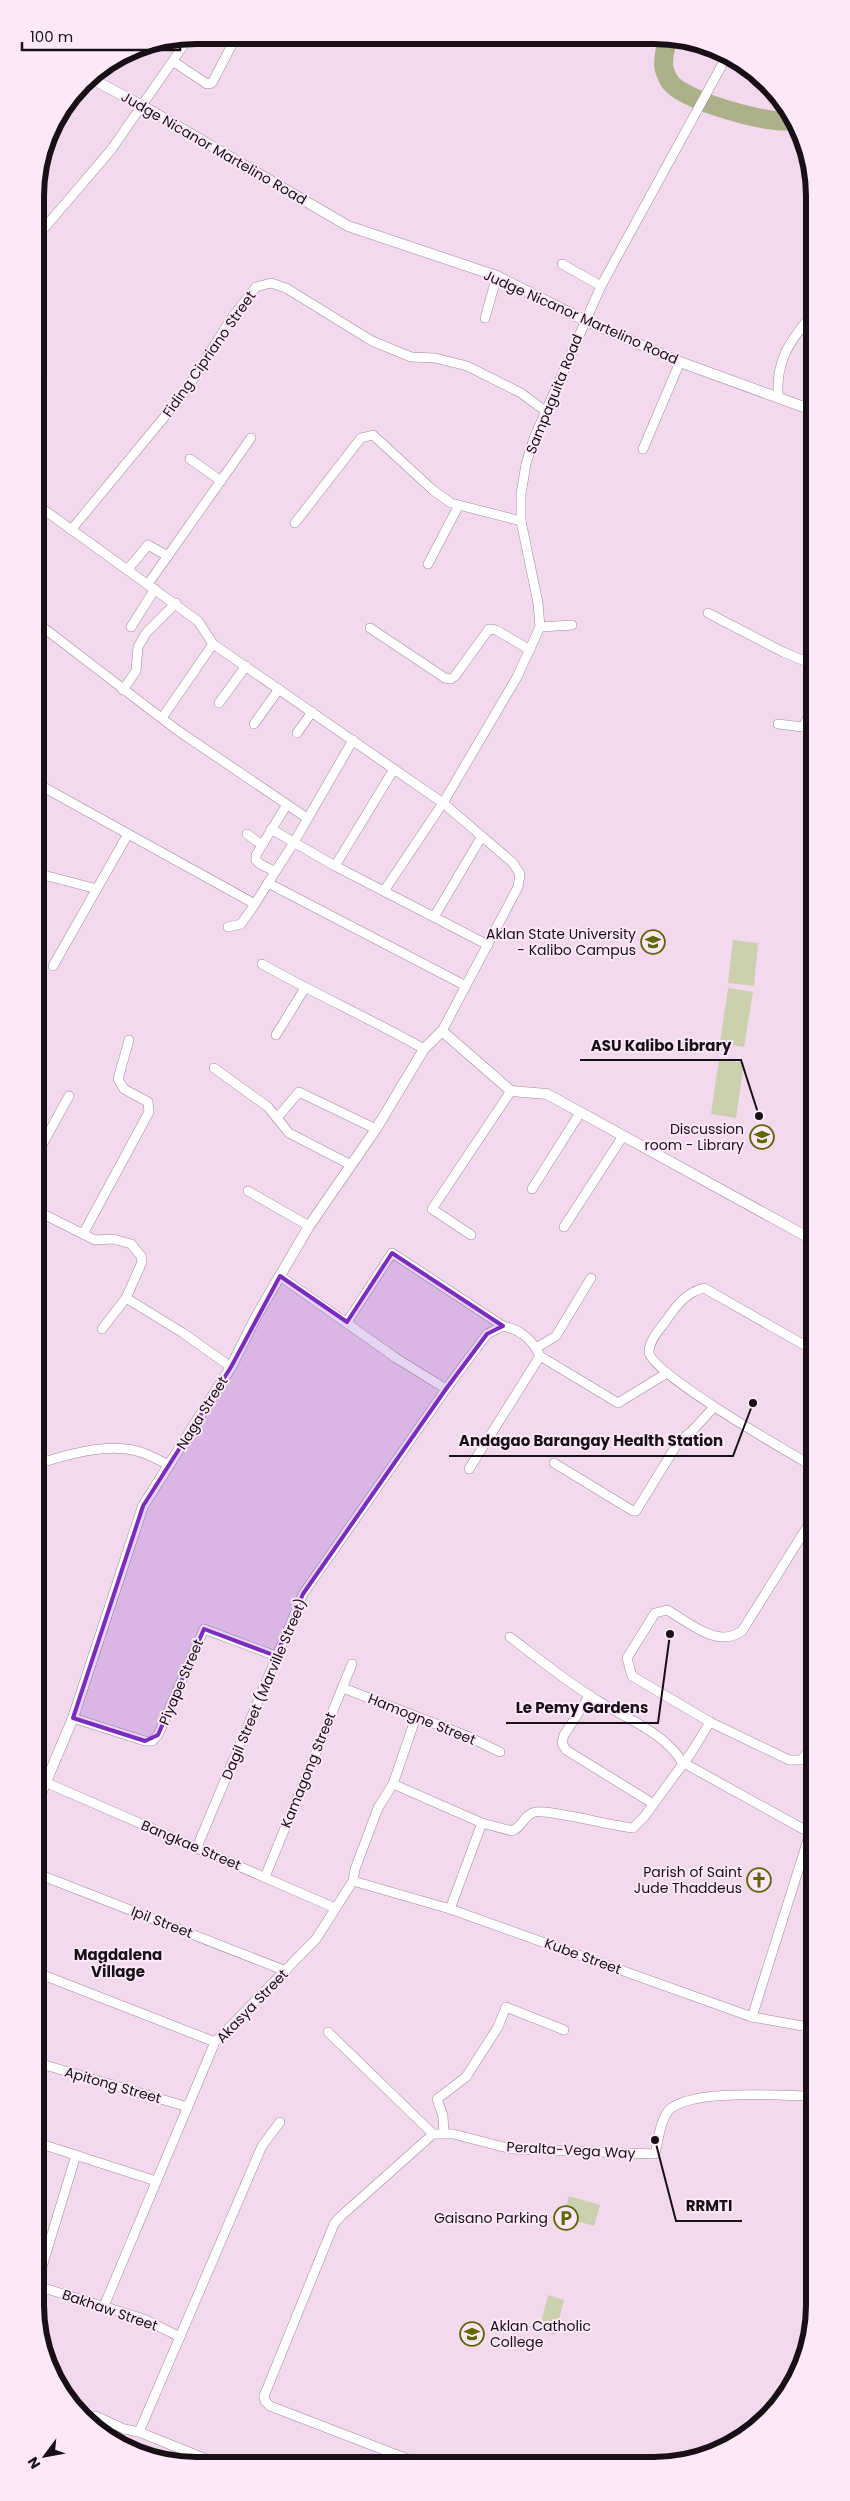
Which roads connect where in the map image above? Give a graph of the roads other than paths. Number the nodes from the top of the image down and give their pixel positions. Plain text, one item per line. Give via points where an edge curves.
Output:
1 (232, 44) edge
2 (185, 45) edge
3 (724, 61) edge
4 (174, 62) junction
5 (97, 82) edge
6 (143, 106) junction
7 (44, 230) edge
8 (562, 264) dead end
9 (497, 276) junction
10 (600, 286) junction
11 (485, 318) dead end
12 (584, 320) junction
13 (806, 322) edge
14 (680, 362) junction
15 (778, 398) junction
16 (806, 408) edge
17 (545, 411) junction
18 (250, 438) dead end
19 (643, 449) dead end
20 (190, 459) dead end
21 (221, 481) junction
22 (459, 505) junction
23 (44, 510) edge
24 (521, 521) junction
25 (295, 523) dead end
26 (71, 530) junction
27 (168, 556) junction
28 (428, 564) dead end
29 (128, 569) junction
30 (152, 586) junction
31 (176, 603) junction
32 (708, 613) dead end
33 (572, 625) dead end
34 (131, 627) dead end
35 (540, 627) junction
36 (44, 628) edge
37 (370, 628) dead end
38 (213, 644) junction
39 (530, 650) junction
40 (806, 662) edge
41 (246, 666) junction
42 (123, 690) junction
43 (279, 690) junction
44 (219, 703) dead end
45 (312, 712) junction
46 (162, 718) junction
47 (806, 720) edge
48 (254, 724) dead end
49 (778, 724) dead end
50 (297, 733) dead end
51 (353, 740) junction
52 (394, 769) junction
53 (44, 787) edge
54 (443, 803) junction
55 (286, 806) junction
56 (307, 818) junction
57 (272, 829) junction
58 (128, 834) junction
59 (247, 834) dead end
60 (482, 836) junction
61 (293, 844) junction
62 (262, 845) junction
63 (335, 866) junction
64 (274, 871) junction
65 (44, 875) edge
66 (268, 882) junction
67 (96, 889) junction
68 (384, 891) junction
69 (255, 904) junction
70 (434, 918) junction
71 (228, 927) dead end
72 (488, 944) junction
73 (262, 964) dead end
74 (53, 966) dead end
75 (466, 986) junction
76 (305, 988) junction
77 (442, 1031) junction
78 (276, 1035) dead end
79 (129, 1040) dead end
80 (424, 1050) junction
81 (214, 1068) dead end
82 (511, 1091) junction
83 (69, 1096) dead end
84 (580, 1113) junction
85 (277, 1118) junction
86 (376, 1129) junction
87 (623, 1136) junction
88 (44, 1141) edge
89 (351, 1166) junction
90 (532, 1189) dead end
91 (248, 1191) dead end
92 (44, 1215) edge
93 (309, 1226) junction
94 (564, 1227) dead end
95 (83, 1234) junction
96 (471, 1235) dead end
97 (806, 1236) edge
98 (280, 1276) junction
99 (591, 1278) dead end
100 (126, 1298) junction
101 (346, 1322) junction
102 (503, 1326) junction
103 (102, 1329) dead end
104 (806, 1346) edge
105 (538, 1352) junction
106 (231, 1367) junction
107 (667, 1373) junction
108 (446, 1389) junction
109 (714, 1407) junction
110 (44, 1462) edge
111 (806, 1462) edge
112 (554, 1463) dead end
113 (169, 1465) junction
114 (469, 1469) dead end
115 (806, 1529) edge
116 (510, 1637) dead end
117 (276, 1656) junction
118 (352, 1664) dead end
119 (343, 1688) junction
120 (590, 1695) junction
121 (416, 1717) junction
122 (73, 1718) junction
123 (710, 1722) junction
124 (500, 1752) dead end
125 (806, 1757) edge
126 (682, 1762) junction
127 (47, 1783) junction
128 (393, 1784) junction
129 (44, 1790) edge
130 (652, 1804) junction
131 (482, 1823) junction
132 (806, 1831) edge
133 (197, 1847) junction
134 (806, 1852) edge
135 (44, 1876) edge
136 (265, 1877) junction
137 (353, 1882) junction
138 (335, 1908) junction
139 (450, 1909) junction
140 (286, 1971) junction
141 (44, 1975) edge
142 (752, 2017) junction
143 (806, 2027) edge
144 (564, 2030) dead end
145 (328, 2032) dead end
146 (214, 2042) junction
147 (44, 2065) edge
148 (806, 2096) edge
149 (188, 2107) junction
150 (280, 2122) dead end
151 (444, 2133) junction
152 (433, 2134) junction
153 (44, 2145) edge
154 (76, 2155) junction
155 (156, 2181) junction
156 (44, 2260) edge
157 (44, 2289) edge
158 (104, 2306) junction
159 (180, 2337) junction
160 (96, 2416) dead end
161 (139, 2432) junction
162 (185, 2451) junction
163 (183, 2456) edge
164 (200, 2457) edge
165 (402, 2457) edge

1 - 4 street via 212,83 207,84
2 - 4 street
3 - 10 street, Sampaguita Road
4 - 6 street
5 - 6 street, Judge Nicanor Martelino Road
6 - 7 street via 111,150
6 - 9 street, Judge Nicanor Martelino Road via 348,226
8 - 10 street
9 - 11 street
9 - 12 street, Judge Nicanor Martelino Road
10 - 12 street, Sampaguita Road
12 - 14 street, Judge Nicanor Martelino Road
12 - 17 street, Sampaguita Road
13 - 15 street via 784,353 778,368
14 - 15 street, Judge Nicanor Martelino Road
14 - 19 street
15 - 16 street, Judge Nicanor Martelino Road
17 - 24 street, Sampaguita Road via 526,464
17 - 26 street, Fiding Cipriano Street via 521,393 467,366 435,358 411,357 372,341 286,288 271,283 256,287 233,316 185,392
18 - 21 street
20 - 21 street
21 - 27 street
22 - 24 street
22 - 25 street via 434,491 373,436 361,438
22 - 28 street
23 - 26 street
24 - 35 street, Sampaguita Road
26 - 29 street
27 - 29 street via 148,545
27 - 30 street
29 - 30 street
30 - 31 street
30 - 34 street
31 - 38 street via 198,621
31 - 42 street via 146,633 138,647 136,672
32 - 40 street
33 - 35 street
35 - 39 street, Sampaguita Road
36 - 42 street
37 - 39 street via 450,679 489,629
38 - 41 street
38 - 46 street
39 - 54 street, Sampaguita Road
41 - 43 street
41 - 44 street
42 - 46 street
43 - 45 street
43 - 48 street
45 - 50 street
45 - 51 street
46 - 55 street
47 - 49 street via 803,727
51 - 52 street
51 - 56 street
52 - 54 street
52 - 63 street
53 - 58 street
54 - 60 street
54 - 68 street, Sampaguita Road
55 - 56 street
55 - 57 street
56 - 61 street
57 - 61 street
57 - 62 street
58 - 67 street
58 - 69 street
59 - 62 street
60 - 70 street
60 - 72 street via 513,863 520,874 518,887
61 - 63 street
61 - 64 street
62 - 64 street via 256,860
63 - 68 street
64 - 66 street
65 - 67 street
66 - 69 street
66 - 75 street
67 - 74 street
68 - 70 street
69 - 71 street via 241,924
70 - 72 street
72 - 75 street
73 - 76 street
75 - 77 street
76 - 78 street
76 - 80 street via 364,1015
77 - 80 street, Naga Street
77 - 82 street
79 - 95 street via 118,1079 124,1089 148,1102 148,1112
80 - 86 street, Naga Street
81 - 85 street via 259,1100
82 - 84 street via 547,1094
82 - 96 street via 432,1209
83 - 88 street
84 - 87 street
84 - 90 street
85 - 86 street via 299,1092
85 - 89 street via 289,1133
86 - 89 street, Naga Street
87 - 94 street
87 - 97 street
89 - 93 street, Naga Street
91 - 93 street
92 - 95 street
93 - 98 street, Naga Street
95 - 100 street via 95,1240 121,1240 132,1244 138,1251 142,1262
98 - 101 street
98 - 106 street, Naga Street
99 - 105 street via 556,1336
100 - 103 street
100 - 106 street
101 - 102 street via 392,1253
101 - 108 street
102 - 105 street via 518,1330
102 - 108 street, Dagil Street (Marville Street) via 487,1334
104 - 107 street via 704,1288 688,1293 654,1338 649,1352
105 - 107 street via 618,1402
105 - 114 street
106 - 113 street, Naga Street
107 - 109 street
108 - 117 street, Dagil Street (Marville Street) via 303,1594
109 - 111 street
109 - 112 street via 679,1441 636,1511
110 - 113 street via 67,1454 106,1449 134,1450
113 - 122 street, Naga Street via 143,1506
115 - 123 street via 742,1631 726,1638 712,1636 668,1610 661,1610 655,1613 627,1658 632,1676
116 - 120 street
117 - 122 street, Piyape Street via 204,1629 158,1735 152,1741
117 - 133 street, Dagil Street (Marville Street)
118 - 119 street, Kamagong Street
119 - 121 street, Hamogne Street
119 - 136 street, Kamagong Street
120 - 126 street via 675,1750
120 - 130 street via 564,1735 562,1744 566,1750
121 - 124 street, Hamogne Street
121 - 128 street, Akasya Street
122 - 127 street, Naga Street
123 - 125 street via 795,1761
123 - 126 street
126 - 130 street
126 - 132 street
127 - 129 street, Naga Street
127 - 133 street, Bangkae Street
128 - 131 street
128 - 137 street, Akasya Street via 378,1808 355,1868
130 - 131 street via 633,1828 538,1810 524,1818 512,1831
131 - 139 street
133 - 136 street, Bangkae Street
134 - 142 street
135 - 140 street, Ipil Street
136 - 138 street, Bangkae Street
137 - 138 street, Akasya Street
137 - 139 street, Kube Street
138 - 140 street, Akasya Street via 316,1939
139 - 142 street, Kube Street
140 - 146 street, Akasya Street
141 - 146 street
142 - 143 street, Kube Street
144 - 151 street via 506,2007 498,2027 466,2077 437,2099
145 - 152 street
146 - 149 street, Akasya Street
147 - 149 street, Apitong Street
148 - 151 street, Peralta-Vega Way via 707,2096 676,2106 665,2118 655,2154 511,2149
149 - 155 street, Akasya Street
150 - 159 street via 262,2146
151 - 152 street, Peralta-Vega Way
152 - 165 street via 334,2224 264,2396 270,2406
153 - 154 street
154 - 155 street
154 - 156 street
155 - 158 street, Akasya Street
157 - 158 street, Bakhaw Street
158 - 159 street, Bakhaw Street via 144,2319
159 - 161 street
160 - 161 street via 124,2430
161 - 162 street
162 - 163 street
162 - 164 street

